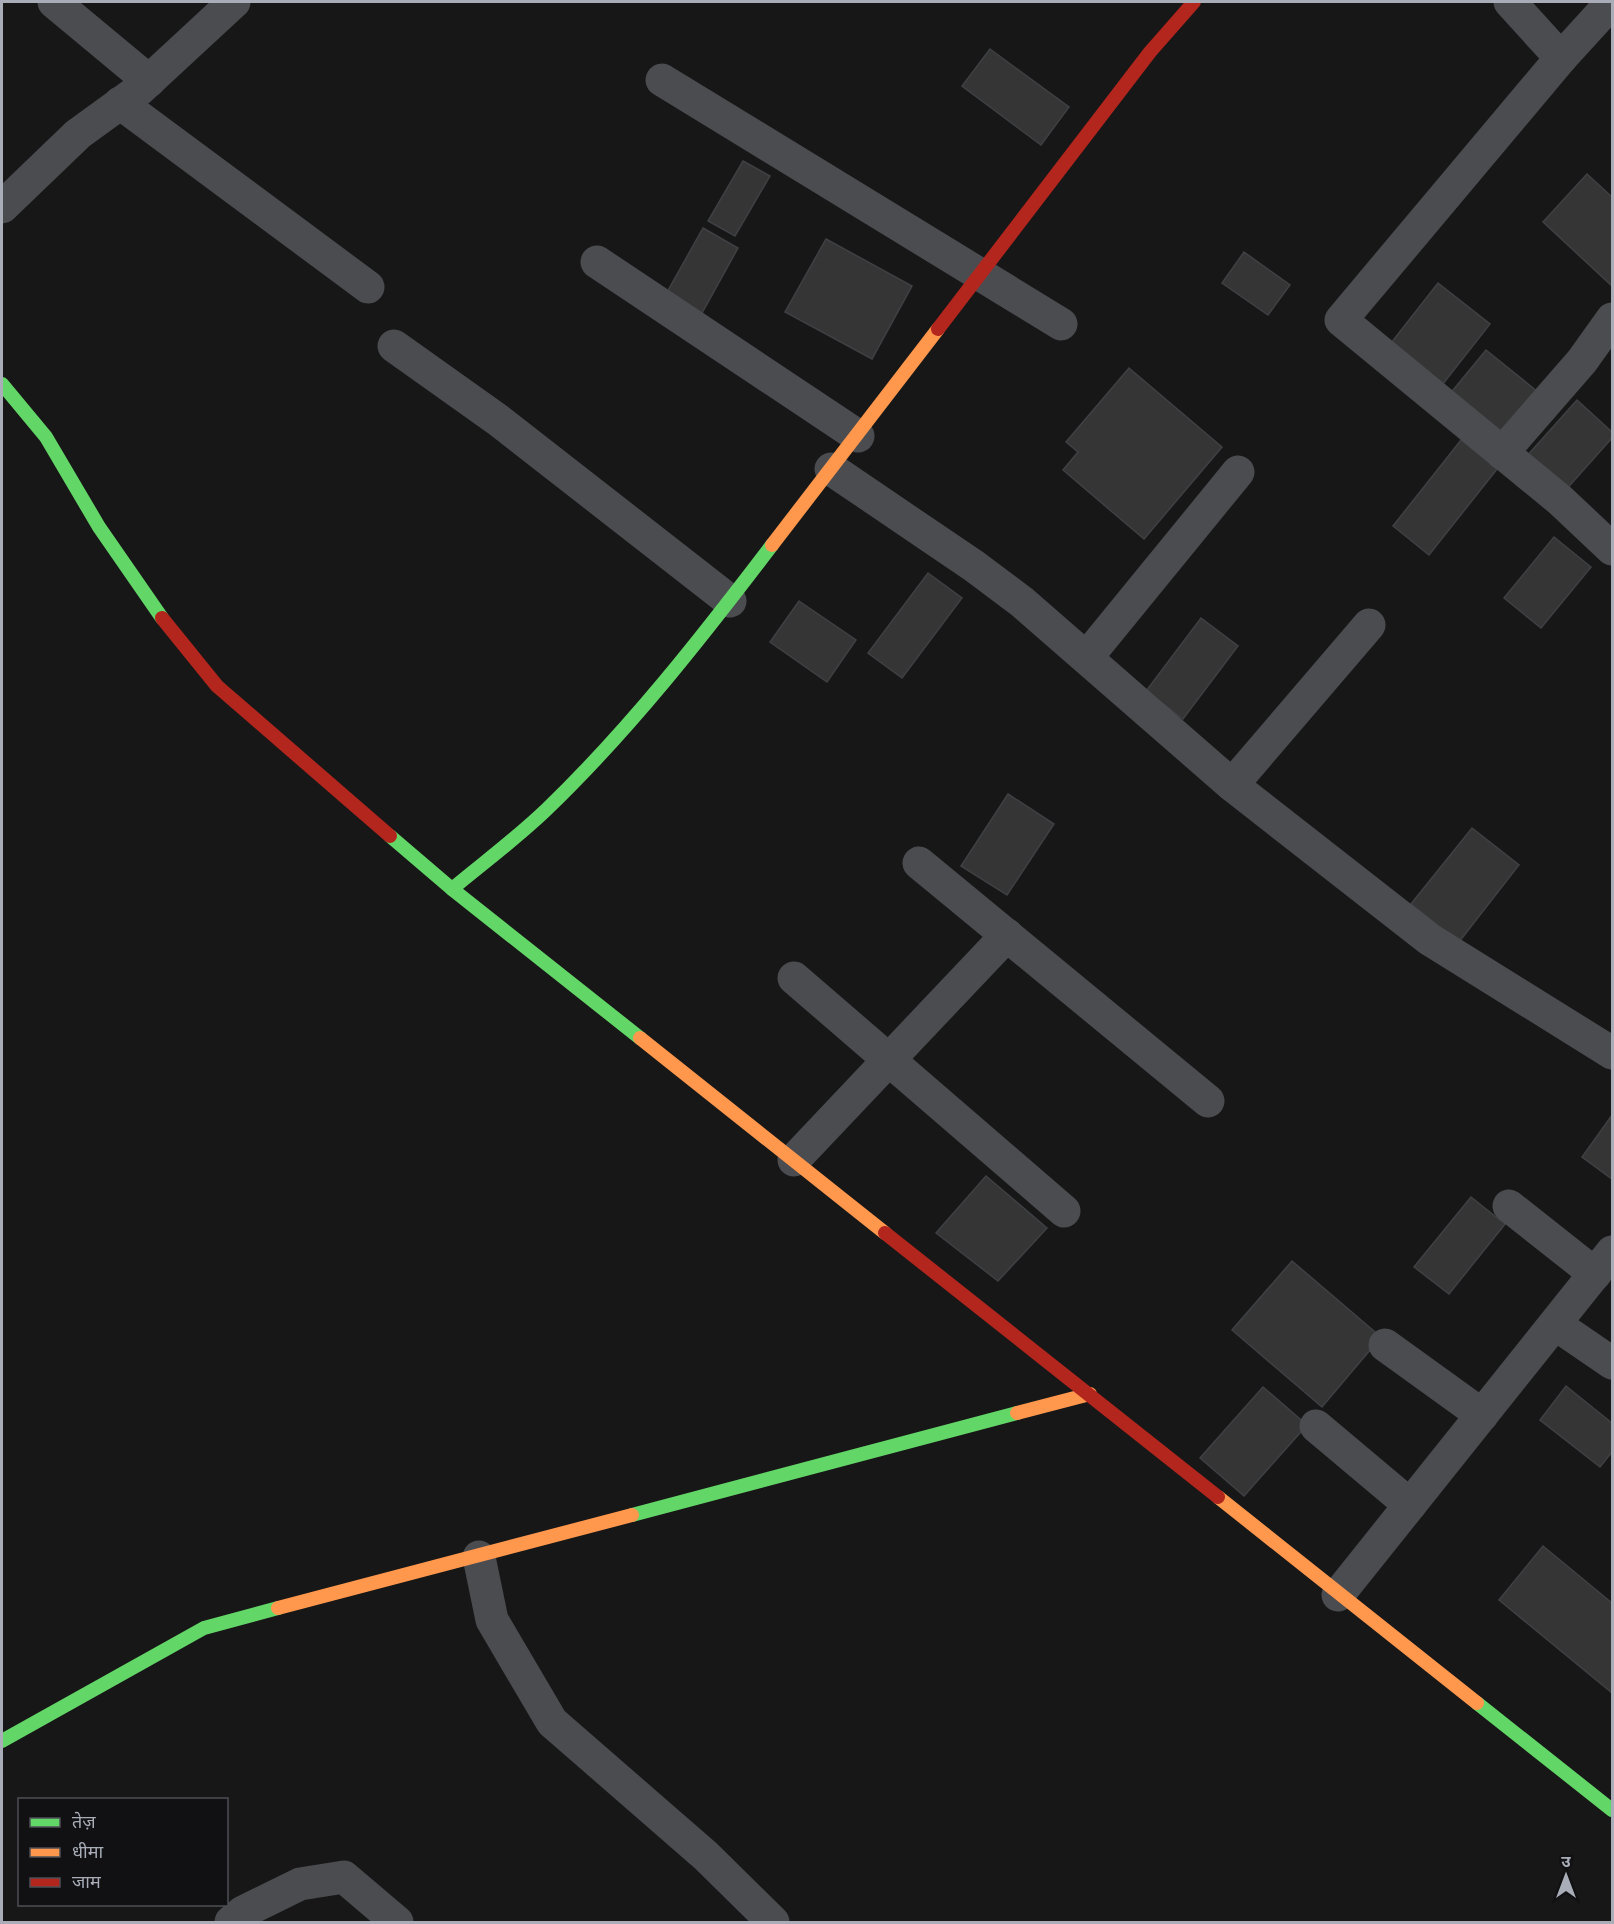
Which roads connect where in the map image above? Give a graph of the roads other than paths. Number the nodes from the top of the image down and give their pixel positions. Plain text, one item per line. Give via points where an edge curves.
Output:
1 (54, 2) edge
2 (234, 2) edge
3 (1194, 2) edge
4 (1510, 2) edge
5 (1612, 2) edge
6 (1561, 58) junction
7 (662, 80) dead end
8 (149, 81) junction
9 (120, 103) junction
10 (2, 207) edge
11 (597, 262) dead end
12 (980, 274) junction
13 (368, 287) dead end
14 (1612, 319) edge
15 (1061, 324) dead end
16 (394, 346) dead end
17 (2, 384) edge
18 (858, 436) junction
19 (1502, 453) junction
20 (831, 469) junction
21 (1238, 472) dead end
22 (1612, 549) edge
23 (730, 601) junction
24 (1369, 625) dead end
25 (1087, 657) junction
26 (1232, 784) junction
27 (919, 863) dead end
28 (452, 889) junction
29 (1007, 935) junction
30 (794, 978) dead end
31 (1612, 1053) edge
32 (888, 1060) junction
33 (1208, 1101) dead end
34 (794, 1160) junction
35 (1509, 1206) dead end
36 (1064, 1211) dead end
37 (1604, 1263) edge
38 (1555, 1324) junction
39 (1384, 1346) dead end
40 (1612, 1363) edge
41 (1090, 1394) junction
42 (1482, 1415) junction
43 (1316, 1426) dead end
44 (1410, 1505) junction
45 (479, 1557) junction
46 (1338, 1595) junction
47 (2, 1741) edge
48 (1612, 1810) edge
49 (231, 1923) edge
50 (397, 1923) edge
51 (773, 1923) edge

1 - 8 street
2 - 8 street
3 - 12 street via 1150,52
4 - 6 street
5 - 6 street
6 - 19 street via 1341,320
7 - 12 street
8 - 9 street
9 - 10 street via 78,134
9 - 13 street
11 - 18 street
12 - 15 street
12 - 18 street
14 - 19 street via 1582,361
16 - 23 street via 498,420
17 - 28 street via 46,437 99,527 175,638 217,687
18 - 20 street
19 - 22 street
20 - 23 street
20 - 25 street via 974,566
21 - 25 street
23 - 28 street via 690,653 546,810
24 - 26 street
25 - 26 street
26 - 31 street via 1429,939
27 - 29 street
28 - 34 street
29 - 32 street
29 - 33 street
30 - 32 street
32 - 34 street
32 - 36 street
34 - 41 street
35 - 37 street
37 - 38 street
38 - 40 street
38 - 42 street
39 - 42 street
41 - 45 street
41 - 46 street
42 - 44 street
43 - 44 street
44 - 46 street
45 - 47 street via 204,1628
45 - 51 street via 492,1620 552,1722 706,1856
46 - 48 street
49 - 50 street via 243,1912 300,1884 344,1876

